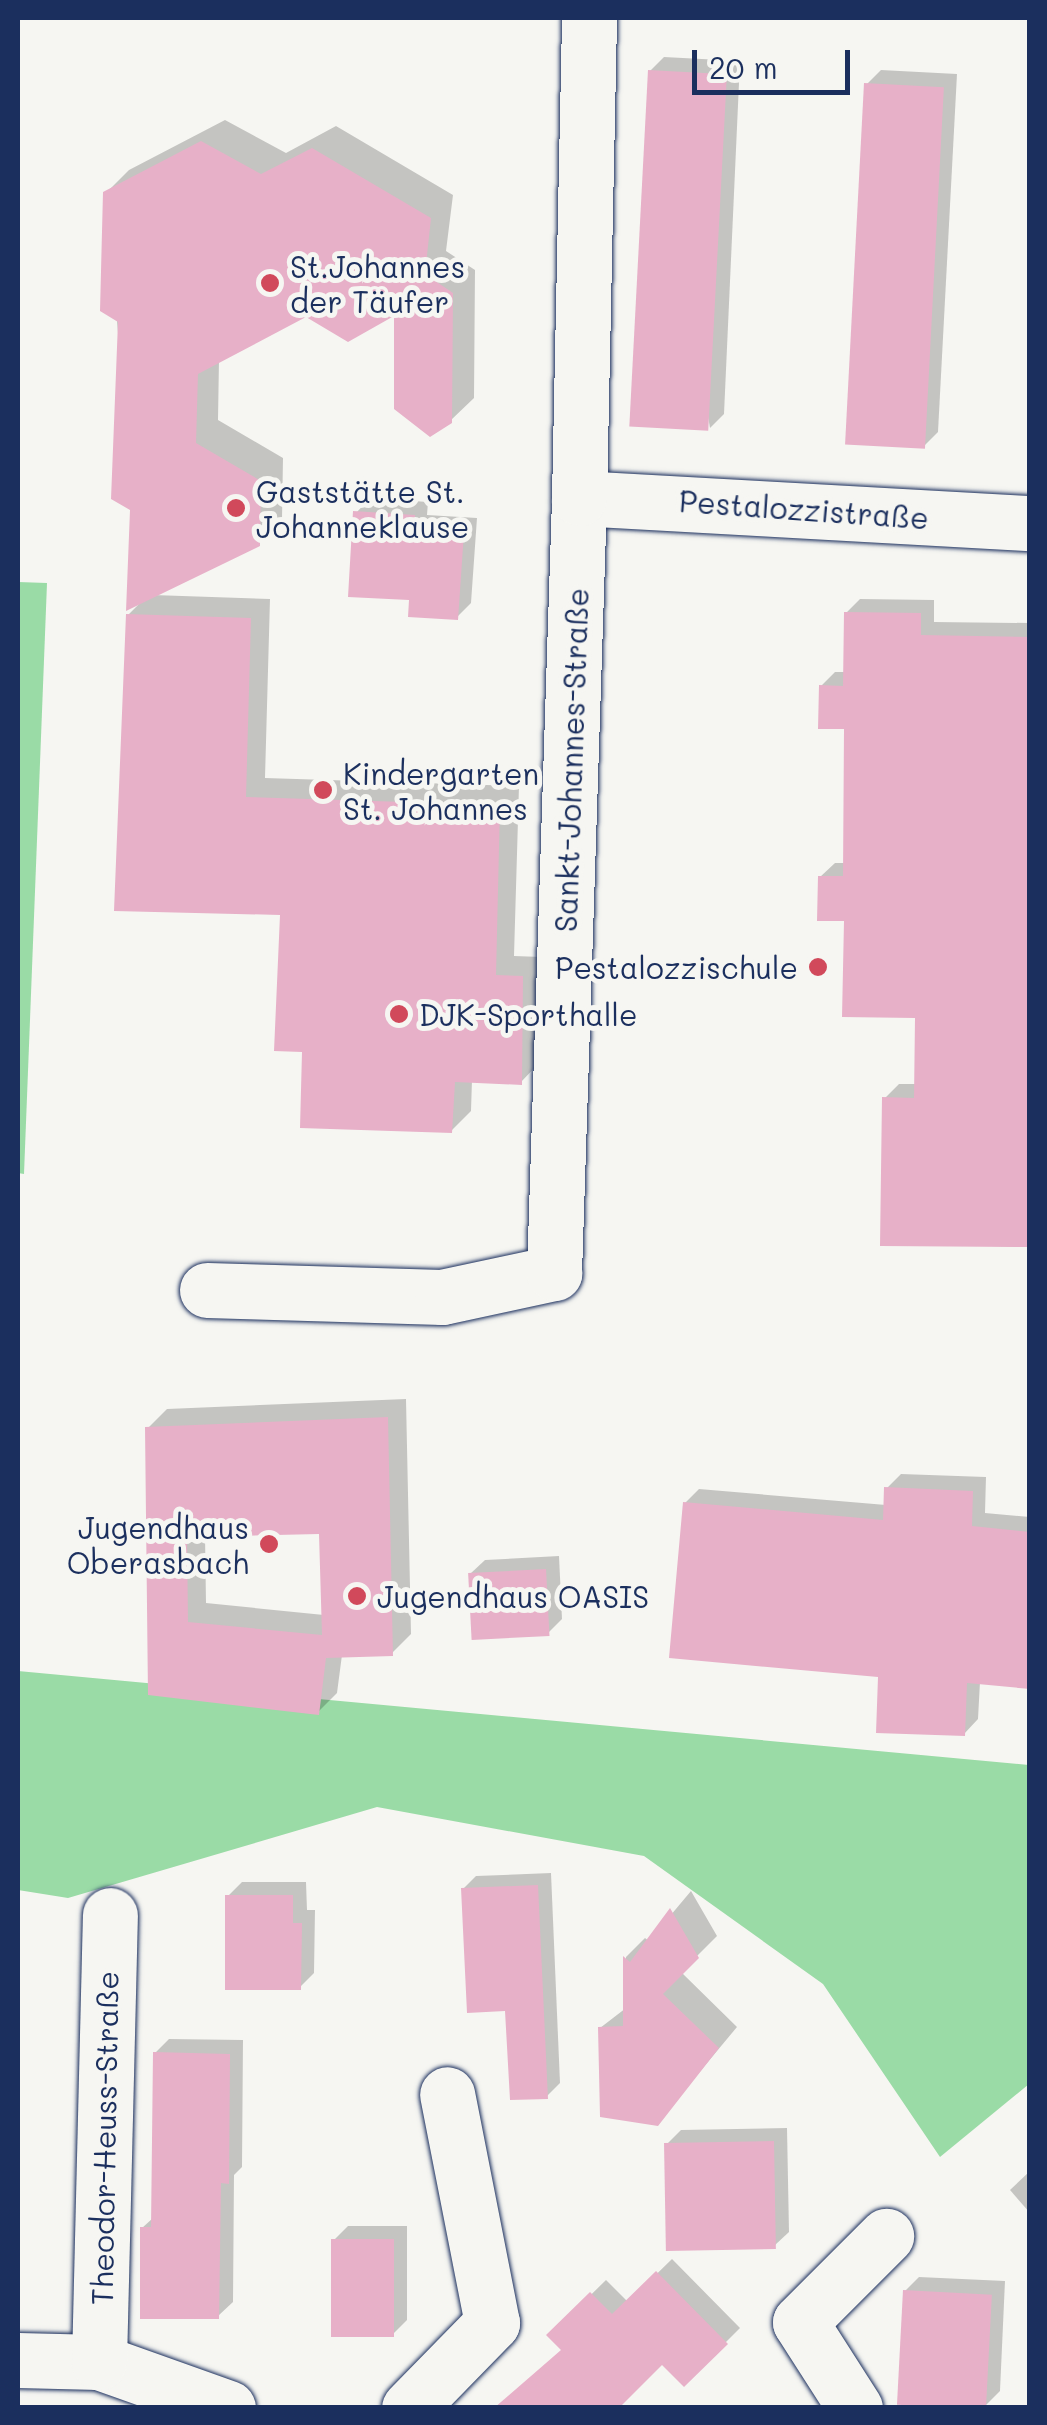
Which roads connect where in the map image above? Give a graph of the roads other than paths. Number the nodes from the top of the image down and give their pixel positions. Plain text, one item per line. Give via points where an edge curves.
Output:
1 (589, 18) edge
2 (580, 498) junction
3 (1030, 523) edge
4 (208, 1290) dead end
5 (110, 1914) dead end
6 (446, 2094) dead end
7 (886, 2236) dead end
8 (18, 2360) edge
9 (99, 2362) junction
10 (228, 2408) edge
11 (409, 2408) edge
12 (856, 2408) edge

1 - 2 street, Sankt-Johannes-Straße
2 - 3 street, Pestalozzistraße
2 - 4 street, Sankt-Johannes-Straße via 554,1273 442,1297
5 - 9 street, Theodor-Heuss-Straße
6 - 11 street via 492,2323
7 - 12 street via 800,2322
8 - 9 street
9 - 10 street

